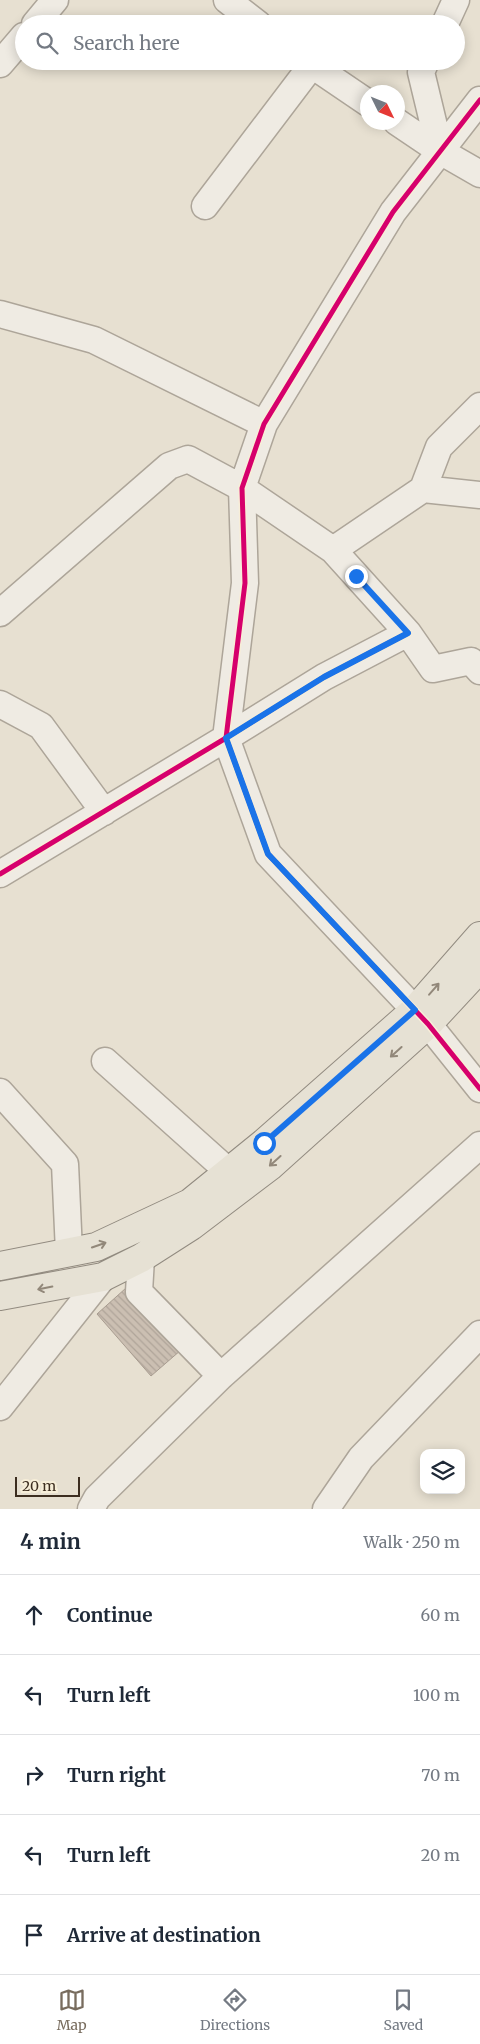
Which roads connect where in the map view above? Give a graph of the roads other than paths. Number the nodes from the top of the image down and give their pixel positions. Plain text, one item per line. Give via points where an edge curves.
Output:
1 (55, 0) edge
2 (227, 0) edge
3 (456, 0) edge
4 (42, 15) edge
5 (246, 15) edge
6 (449, 15) edge
7 (15, 46) edge
8 (0, 64) edge
9 (304, 70) edge
10 (319, 70) edge
11 (422, 70) edge
12 (360, 98) edge
13 (480, 100) edge
14 (405, 128) edge
15 (440, 152) junction
16 (480, 174) edge
17 (205, 206) dead end
18 (0, 314) edge
19 (480, 406) edge
20 (264, 424) junction
21 (242, 488) junction
22 (423, 489) junction
23 (480, 494) edge
24 (333, 550) junction
25 (0, 612) edge
26 (408, 633) junction
27 (480, 671) edge
28 (0, 704) edge
29 (226, 738) junction
30 (104, 812) junction
31 (0, 874) edge
32 (480, 936) edge
33 (480, 968) edge
34 (422, 1017) junction
35 (105, 1061) dead end
36 (480, 1089) edge
37 (0, 1092) edge
38 (480, 1145) edge
39 (229, 1172) junction
40 (69, 1252) junction
41 (141, 1258) junction
42 (0, 1266) edge
43 (103, 1277) junction
44 (0, 1296) edge
45 (480, 1334) edge
46 (221, 1376) junction
47 (0, 1407) edge
48 (90, 1509) edge
49 (326, 1509) edge

1 - 4 street
2 - 5 street
3 - 6 street
7 - 8 street
9 - 17 street
10 - 12 street
11 - 15 street
13 - 15 street
14 - 15 street
15 - 16 street
15 - 20 street via 393,212
18 - 20 street via 94,340
19 - 22 street via 439,447
20 - 21 street
21 - 24 street
21 - 25 street via 188,459 169,466
21 - 29 street via 245,583
22 - 23 street
22 - 24 street
24 - 26 street
26 - 27 street via 433,668 471,661
26 - 29 street via 324,677
28 - 30 street via 41,726
29 - 30 street
29 - 34 street via 268,854
30 - 31 street
34 -> 32 main road
33 - 34 main road
34 - 36 street
34 - 39 main road
34 -> 41 main road via 270,1166 191,1226
35 - 39 street
37 - 40 street via 65,1164
38 - 46 street
40 -> 39 main road via 96,1247 190,1204
40 - 42 main road
41 - 43 main road
41 - 46 street via 139,1292
43 -> 44 main road
43 - 47 street
45 - 49 street via 361,1458
46 - 48 street via 97,1498

